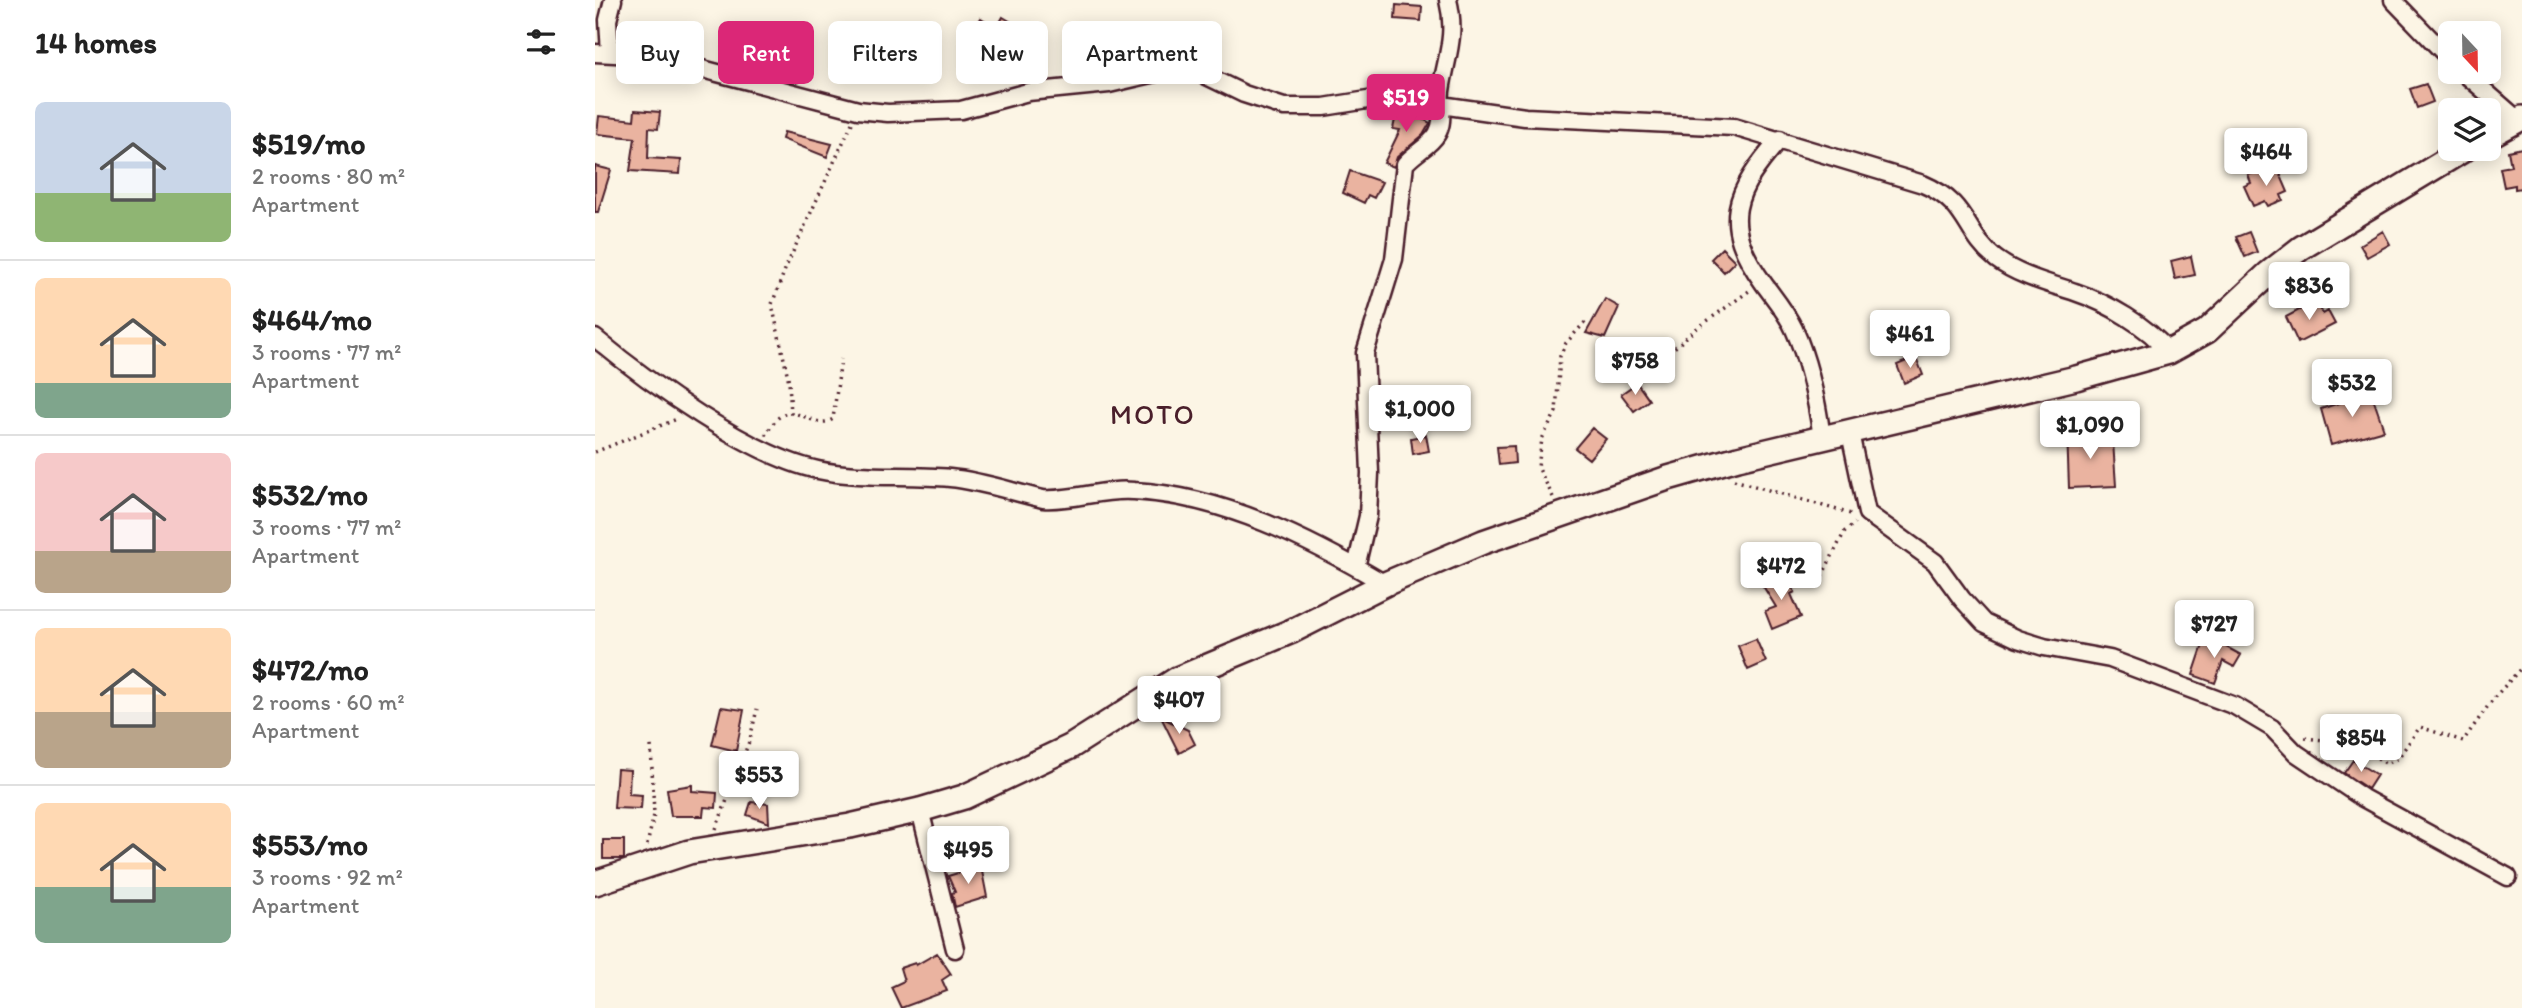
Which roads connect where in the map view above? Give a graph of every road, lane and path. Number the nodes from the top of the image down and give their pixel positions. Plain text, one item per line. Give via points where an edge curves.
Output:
1 (614, 0) edge
2 (1448, 0) edge
3 (2393, 0) edge
4 (2438, 47) edge
5 (603, 53) edge
6 (2478, 84) edge
7 (1441, 99) junction
8 (857, 110) junction
9 (2520, 119) edge
10 (2501, 129) edge
11 (1780, 139) junction
12 (2445, 161) edge
13 (1762, 282) junction
14 (1587, 320) dead end
15 (595, 338) edge
16 (2169, 352) junction
17 (841, 359) dead end
18 (1643, 375) dead end
19 (699, 413) junction
20 (791, 414) junction
21 (1850, 433) junction
22 (1822, 438) junction
23 (755, 445) junction
24 (595, 452) edge
25 (1724, 478) dead end
26 (1567, 513) junction
27 (1865, 515) junction
28 (1356, 567) junction
29 (1822, 576) dead end
30 (1385, 584) junction
31 (2522, 667) edge
32 (757, 709) dead end
33 (2282, 736) junction
34 (651, 744) dead end
35 (920, 810) junction
36 (713, 847) junction
37 (639, 867) junction
38 (2508, 877) dead end
39 (595, 883) edge
40 (955, 949) dead end

1 - 5 street
2 - 7 street via 1453,22
3 - 4 street
5 - 8 street via 653,56
6 - 9 street
7 - 8 street via 1405,94 1324,107 1284,107 1186,66 1109,84 1028,92 961,110
7 - 11 street via 1525,117 1734,127
7 - 28 street via 1439,132 1405,164 1399,232 1388,284 1365,353 1370,473 1368,516
8 - 20 path via 772,304
9 - 10 street
11 - 13 street via 1745,184 1735,215 1739,243
11 - 16 street via 1941,192 1956,205 1994,258 2125,317
12 - 16 street via 2301,248 2207,331
13 - 18 path via 1696,329
13 - 22 street via 1795,331
14 - 26 path via 1560,356 1556,412 1542,439 1538,467 1548,491
15 - 19 street
16 - 21 street
17 - 20 path via 833,419 821,422
19 - 23 street
19 - 24 path
20 - 23 path via 781,415
21 - 22 street
21 - 27 street
22 - 26 street via 1679,475
23 - 28 street via 816,470 952,478 1043,499 1104,491 1169,495 1273,527
25 - 27 path
26 - 30 street via 1483,542
27 - 29 path via 1845,531
27 - 33 street via 1935,562 1972,612 1995,629 2044,647 2110,659 2220,699
28 - 30 street
30 - 35 street via 1293,631 1177,678 1070,747 964,797
31 - 33 path via 2463,741 2420,727 2398,758 2387,764 2348,741
32 - 36 path via 750,739 720,812
33 - 38 street via 2296,753 2363,798
34 - 37 path via 654,816
35 - 36 street via 806,834
35 - 40 street
36 - 37 street
37 - 39 street

